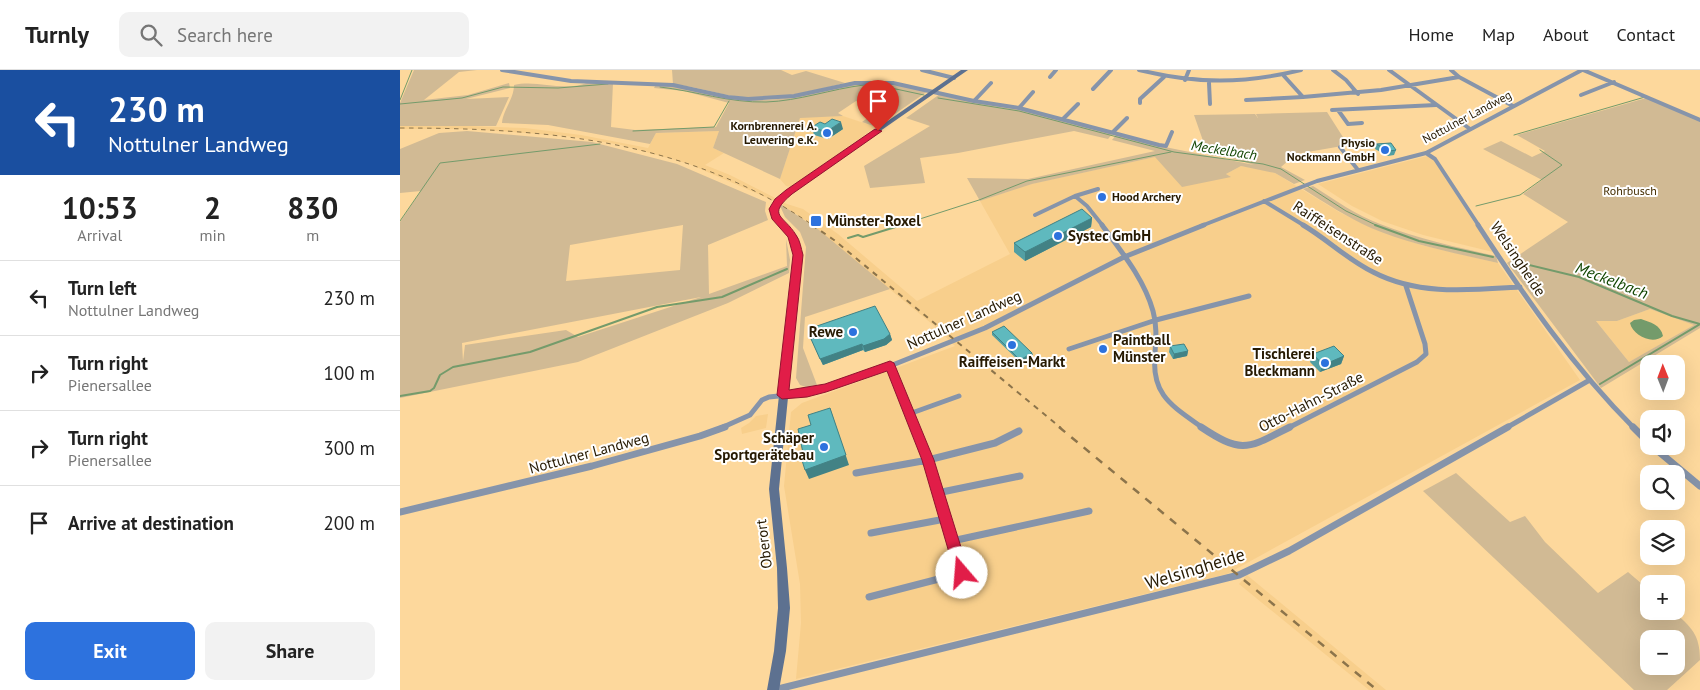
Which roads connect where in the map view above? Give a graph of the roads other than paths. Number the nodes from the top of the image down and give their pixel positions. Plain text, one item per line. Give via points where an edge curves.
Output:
1 (502, 70) edge
2 (922, 70) edge
3 (965, 70) edge
4 (1056, 70) edge
5 (1111, 70) edge
6 (1139, 70) edge
7 (1188, 70) edge
8 (1298, 70) edge
9 (1333, 70) edge
10 (1389, 70) edge
11 (1451, 70) edge
12 (1582, 70) edge
13 (1284, 76) junction
14 (1050, 77) dead end
15 (1164, 77) junction
16 (1458, 77) junction
17 (954, 78) junction
18 (1185, 80) junction
19 (1614, 82) junction
20 (1209, 83) junction
21 (982, 84) dead end
22 (1412, 87) junction
23 (1093, 89) dead end
24 (934, 92) junction
25 (1034, 92) dead end
26 (1358, 94) junction
27 (1581, 95) dead end
28 (1303, 97) junction
29 (1246, 100) dead end
30 (974, 101) junction
31 (1140, 103) dead end
32 (1078, 104) dead end
33 (1210, 104) dead end
34 (1436, 105) junction
35 (1513, 106) junction
36 (1019, 108) junction
37 (1332, 110) dead end
38 (1338, 110) junction
39 (1126, 118) dead end
40 (1063, 119) junction
41 (1700, 120) edge
42 (1362, 123) dead end
43 (1470, 129) junction
44 (1113, 132) junction
45 (1172, 132) dead end
46 (1340, 147) dead end
47 (1426, 153) junction
48 (1358, 170) junction
49 (1098, 190) dead end
50 (1075, 196) junction
51 (1264, 201) junction
52 (1035, 215) dead end
53 (1124, 257) junction
54 (1406, 286) junction
55 (1520, 288) junction
56 (1249, 296) dead end
57 (1156, 320) junction
58 (1069, 349) dead end
59 (890, 366) junction
60 (1588, 381) junction
61 (782, 395) junction
62 (959, 396) dead end
63 (909, 414) junction
64 (1019, 432) dead end
65 (1640, 434) edge
66 (1663, 455) edge
67 (928, 460) junction
68 (856, 473) dead end
69 (1020, 476) dead end
70 (1700, 486) edge
71 (937, 493) junction
72 (1089, 511) dead end
73 (400, 512) edge
74 (945, 519) junction
75 (871, 533) dead end
76 (952, 541) junction
77 (869, 597) dead end
78 (773, 690) edge

1 - 24 street via 571,81 673,85 736,98 779,98 865,82 893,83
2 - 17 street
3 - 17 main road
4 - 14 street
5 - 23 street
6 - 15 street
7 - 18 street
8 - 13 street
9 - 26 street
10 - 22 street
11 - 16 street
12 - 19 street
12 - 35 street, Nottulner Landweg
13 - 20 street via 1253,82
13 - 28 street
15 - 18 street
15 - 31 street via 1140,99
16 - 22 street
16 - 35 street
17 - 24 main road
18 - 20 street
19 - 27 street
19 - 41 street
20 - 33 street
21 - 30 street via 990,84
22 - 26 street
22 - 34 street
24 - 30 street
24 - 61 main road via 775,205 775,217 792,236 798,255
25 - 36 street
26 - 28 street
28 - 29 street
30 - 36 street
32 - 40 street
34 - 38 street
34 - 43 street
35 - 43 street, Nottulner Landweg
36 - 40 street
37 - 38 street
38 - 42 street via 1348,124
39 - 44 street
40 - 44 street
43 - 47 street, Nottulner Landweg
44 - 45 street via 1166,146
46 - 48 street
47 - 48 street, Nottulner Landweg
47 - 55 street, Welsingheide via 1436,159
48 - 51 street, Nottulner Landweg via 1310,183
49 - 50 street
50 - 52 street
50 - 53 street, Otto-Hahn-Straße via 1090,208
51 - 53 street, Nottulner Landweg
51 - 54 street, Raiffeisenstraße via 1372,272
53 - 57 street, Otto-Hahn-Straße via 1134,269
53 - 59 street, Nottulner Landweg via 985,328
54 - 55 street, Raiffeisenstraße via 1461,291
54 - 57 street, Otto-Hahn-Straße via 1426,354 1418,362 1254,445 1232,444 1215,436 1169,402 1158,388 1154,375
55 - 60 street, Welsingheide
56 - 57 street
57 - 58 street
59 - 61 street, Nottulner Landweg via 826,388
59 - 63 street
60 - 65 street, Welsingheide
60 - 78 street, Welsingheide via 1289,551 1239,575
61 - 73 street, Nottulner Landweg via 762,400 742,420 700,436 592,466
61 - 78 main road, Oberort via 774,489 784,608
62 - 63 street
63 - 67 street
64 - 67 street via 995,443
66 - 70 street
67 - 68 street
67 - 71 street
69 - 71 street
71 - 74 street
72 - 76 street
74 - 75 street
74 - 76 street
76 - 77 street via 962,573

